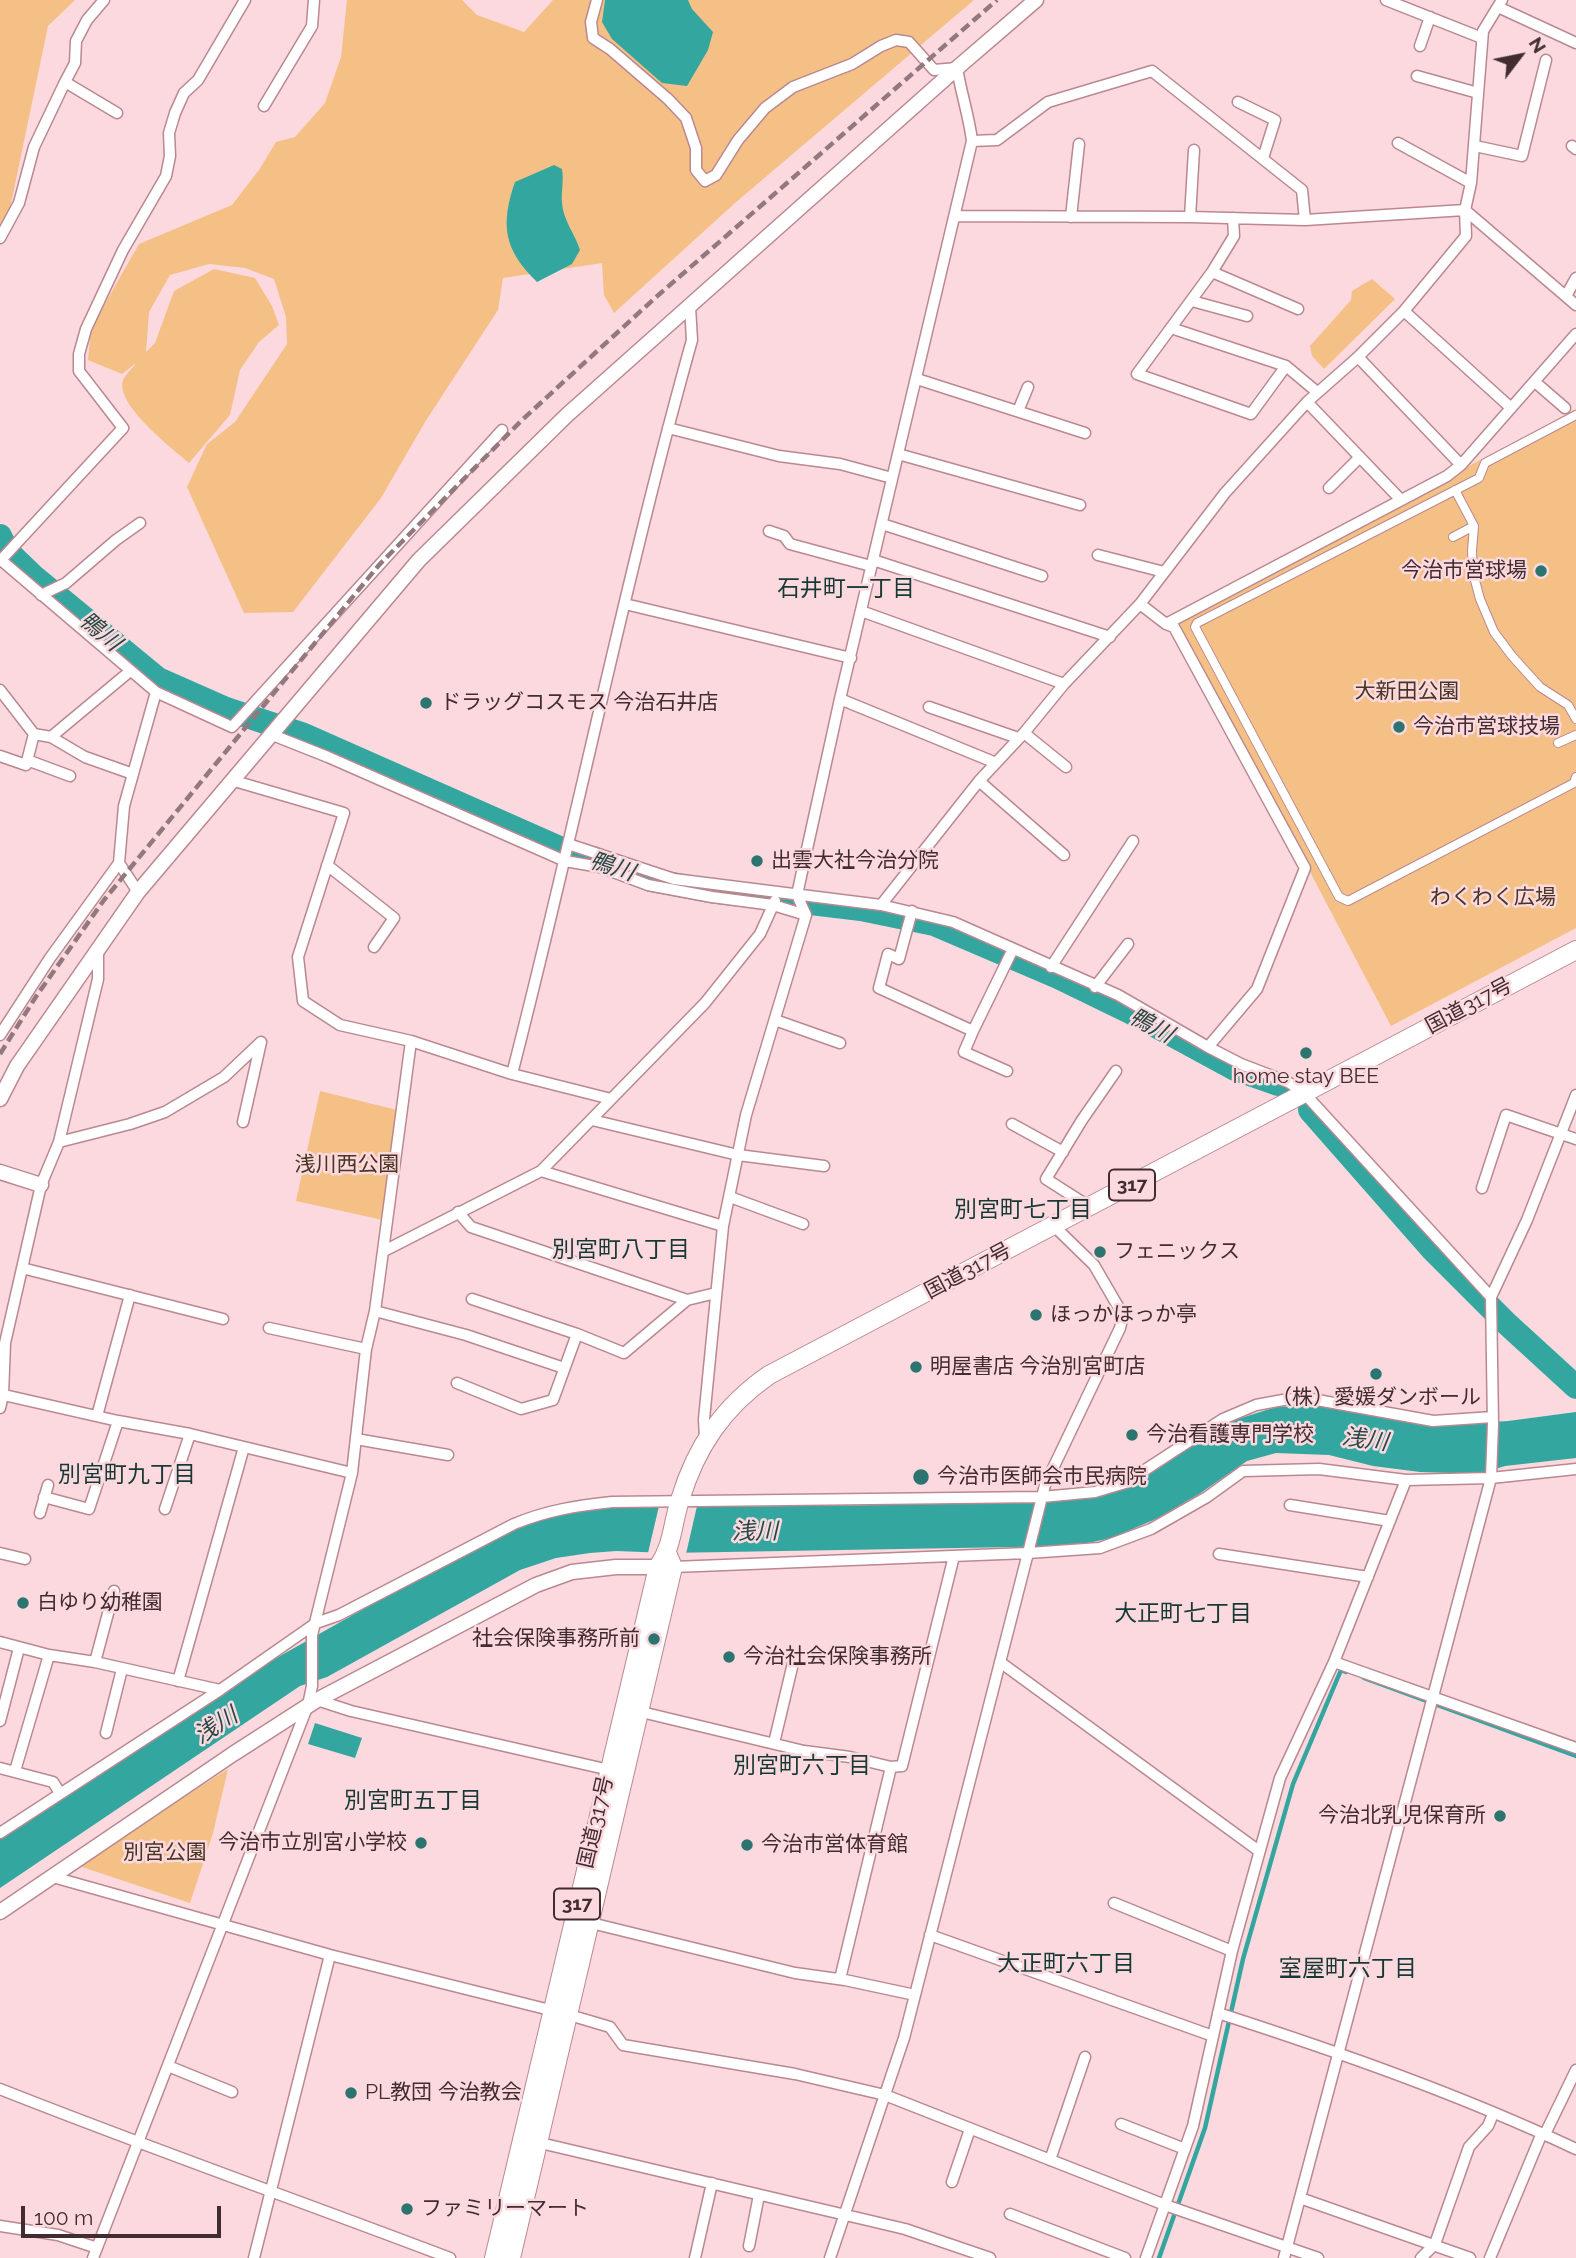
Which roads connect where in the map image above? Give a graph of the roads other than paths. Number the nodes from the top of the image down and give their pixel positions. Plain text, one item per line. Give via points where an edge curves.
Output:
1 (104, 0) edge
2 (245, 0) edge
3 (314, 0) edge
4 (597, 0) edge
5 (1036, 0) edge
6 (1387, 0) edge
7 (1405, 0) edge
8 (1500, 3) edge
9 (1427, 16) junction
10 (1482, 38) junction
11 (1576, 43) edge
12 (1420, 46) dead end
13 (1546, 60) dead end
14 (957, 68) junction
15 (1417, 76) dead end
16 (65, 82) junction
17 (1478, 93) junction
18 (1238, 102) dead end
19 (264, 106) dead end
20 (117, 113) dead end
21 (972, 141) junction
22 (1398, 143) dead end
23 (1079, 144) dead end
24 (1475, 146) junction
25 (1194, 150) dead end
26 (1262, 158) junction
27 (1471, 183) junction
28 (1465, 211) junction
29 (955, 216) junction
30 (1071, 217) junction
31 (1190, 217) junction
32 (1233, 218) junction
33 (1305, 220) junction
34 (0, 238) edge
35 (1212, 272) junction
36 (1576, 278) edge
37 (1566, 296) junction
38 (1192, 301) junction
39 (1576, 305) edge
40 (690, 307) junction
41 (1298, 309) dead end
42 (1404, 311) junction
43 (1247, 316) dead end
44 (1171, 328) junction
45 (1576, 334) edge
46 (1358, 357) junction
47 (1286, 366) junction
48 (917, 379) junction
49 (1535, 382) junction
50 (1028, 387) dead end
51 (1317, 392) junction
52 (1307, 401) junction
53 (1510, 407) junction
54 (1565, 408) dead end
55 (1018, 411) junction
56 (1576, 415) edge
57 (668, 428) junction
58 (502, 430) dead end
59 (1085, 433) dead end
60 (898, 454) junction
61 (1360, 457) junction
62 (1461, 465) junction
63 (892, 478) junction
64 (1329, 488) dead end
65 (1455, 490) junction
66 (1401, 499) junction
67 (1080, 505) dead end
68 (140, 523) dead end
69 (882, 524) junction
70 (1474, 526) junction
71 (769, 531) dead end
72 (1453, 537) dead end
73 (1098, 555) dead end
74 (1, 561) edge
75 (872, 563) junction
76 (1164, 572) junction
77 (1042, 576) dead end
78 (43, 593) junction
79 (625, 604) junction
80 (1140, 604) junction
81 (860, 611) junction
82 (1166, 624) junction
83 (1110, 638) junction
84 (850, 658) junction
85 (129, 672) junction
86 (1064, 684) junction
87 (0, 690) edge
88 (156, 692) junction
89 (840, 699) junction
90 (929, 707) dead end
91 (1576, 719) edge
92 (34, 734) junction
93 (270, 734) junction
94 (1576, 734) edge
95 (1021, 736) junction
96 (51, 737) junction
97 (1558, 743) dead end
98 (0, 756) edge
99 (27, 760) junction
100 (996, 763) junction
101 (1066, 767) dead end
102 (133, 774) junction
103 (69, 776) dead end
104 (1576, 777) edge
105 (231, 780) junction
106 (979, 781) junction
107 (1133, 841) dead end
108 (568, 844) junction
109 (1064, 855) dead end
110 (565, 861) junction
111 (119, 863) junction
112 (327, 865) junction
113 (138, 892) junction
114 (779, 892) junction
115 (797, 895) junction
116 (773, 905) junction
117 (881, 905) junction
118 (912, 911) junction
119 (806, 915) junction
120 (1128, 944) dead end
121 (374, 947) dead end
122 (1013, 949) junction
123 (1576, 950) edge
124 (98, 951) junction
125 (1051, 967) junction
126 (1095, 987) junction
127 (775, 1020) junction
128 (973, 1031) junction
129 (0, 1035) edge
130 (411, 1041) junction
131 (840, 1043) dead end
132 (1208, 1047) junction
133 (1116, 1071) dead end
134 (1007, 1072) dead end
135 (512, 1074) junction
136 (1304, 1093) junction
137 (1576, 1095) edge
138 (0, 1099) edge
139 (611, 1099) junction
140 (592, 1120) junction
141 (243, 1122) dead end
142 (1012, 1124) dead end
143 (1559, 1134) junction
144 (1576, 1139) edge
145 (58, 1142) junction
146 (1063, 1152) junction
147 (738, 1155) junction
148 (824, 1166) dead end
149 (541, 1171) junction
150 (0, 1172) edge
151 (41, 1185) junction
152 (1482, 1188) dead end
153 (730, 1197) junction
154 (1090, 1207) junction
155 (458, 1212) junction
156 (803, 1224) dead end
157 (723, 1226) junction
158 (1054, 1226) junction
159 (384, 1251) junction
160 (22, 1268) junction
161 (716, 1293) junction
162 (130, 1296) junction
163 (1491, 1297) junction
164 (472, 1299) dead end
165 (687, 1300) junction
166 (375, 1311) junction
167 (223, 1319) dead end
168 (269, 1328) dead end
169 (577, 1334) junction
170 (366, 1349) junction
171 (564, 1368) junction
172 (457, 1383) dead end
173 (2, 1394) edge
174 (0, 1408) edge
175 (97, 1416) junction
176 (118, 1420) junction
177 (1493, 1420) junction
178 (190, 1434) junction
179 (356, 1438) junction
180 (705, 1439) junction
181 (244, 1447) junction
182 (448, 1455) dead end
183 (1576, 1469) edge
184 (352, 1473) junction
185 (1492, 1474) junction
186 (1406, 1480) junction
187 (48, 1485) dead end
188 (44, 1497) junction
189 (1041, 1500) junction
190 (679, 1504) junction
191 (1290, 1505) dead end
192 (165, 1509) dead end
193 (40, 1513) dead end
194 (1390, 1521) junction
195 (1029, 1550) junction
196 (0, 1553) edge
197 (1219, 1554) dead end
198 (954, 1556) junction
199 (25, 1559) dead end
200 (666, 1562) junction
201 (1368, 1577) junction
202 (114, 1591) dead end
203 (316, 1623) junction
204 (0, 1642) edge
205 (19, 1648) junction
206 (49, 1655) junction
207 (794, 1659) dead end
208 (95, 1662) junction
209 (1000, 1662) junction
210 (1334, 1662) junction
211 (122, 1668) junction
212 (178, 1681) junction
213 (220, 1690) junction
214 (1434, 1696) junction
215 (312, 1697) junction
216 (631, 1710) junction
217 (0, 1721) edge
218 (106, 1734) dead end
219 (774, 1743) junction
220 (1576, 1748) edge
221 (891, 1767) junction
222 (0, 1768) edge
223 (15, 1771) junction
224 (617, 1772) junction
225 (60, 1793) junction
226 (0, 1833) edge
227 (1259, 1851) junction
228 (53, 1877) junction
229 (1114, 1903) dead end
230 (0, 1912) edge
231 (582, 1921) junction
232 (221, 1924) junction
233 (930, 1935) junction
234 (1232, 1951) junction
235 (330, 1955) junction
236 (840, 1979) junction
237 (915, 1996) junction
238 (559, 2012) junction
239 (1218, 2013) junction
240 (1213, 2036) junction
241 (1339, 2052) junction
242 (1085, 2057) dead end
243 (168, 2066) junction
244 (1576, 2070) edge
245 (0, 2089) edge
246 (232, 2092) dead end
247 (885, 2095) junction
248 (1493, 2113) junction
249 (1121, 2124) dead end
250 (970, 2129) junction
251 (1543, 2134) junction
252 (530, 2140) junction
253 (139, 2142) junction
254 (1185, 2149) junction
255 (1576, 2149) edge
256 (1050, 2160) junction
257 (952, 2182) dead end
258 (712, 2183) junction
259 (270, 2189) junction
260 (759, 2195) junction
261 (1300, 2198) junction
262 (1165, 2206) junction
263 (1010, 2214) dead end
264 (844, 2215) junction
265 (0, 2226) edge
266 (1435, 2244) junction
267 (749, 2246) dead end
268 (1285, 2252) edge
269 (95, 2253) edge
270 (254, 2258) edge
271 (450, 2258) edge
272 (494, 2258) edge
273 (511, 2258) edge
274 (695, 2258) edge
275 (830, 2258) edge
276 (990, 2258) edge
277 (1125, 2258) edge
278 (1146, 2258) edge
279 (1318, 2258) edge
280 (1421, 2258) edge
281 (1470, 2258) edge
282 (1490, 2258) edge

1 - 16 street via 76,41 75,63
2 - 74 street via 198,80 184,93 169,133 166,176 123,250 86,329 79,371 123,428
3 - 19 street via 312,26
4 - 14 street via 590,22 593,38 685,118 696,148 696,170 705,181 716,175 765,108 793,87 852,64 881,46 896,40 909,42 934,69
5 - 14 street
6 - 9 street
7 - 9 street via 1426,10
8 - 10 street
8 - 11 street
9 - 10 street
9 - 12 street
10 - 17 street
13 - 24 street via 1522,156
14 - 21 street
14 - 40 street
15 - 17 street
16 - 20 street
16 - 34 street via 34,148 19,203
17 - 24 street
18 - 26 street via 1275,120
21 - 26 street via 997,140 1048,102 1152,71
21 - 29 street
22 - 27 street
23 - 30 street
24 - 27 street
25 - 31 street
26 - 33 street via 1302,190
27 - 28 street
28 - 33 street
28 - 37 street
28 - 42 street via 1466,236
29 - 30 street
29 - 48 street
30 - 31 street
31 - 32 street
32 - 33 street
32 - 35 street via 1234,236
35 - 38 street
35 - 41 street
36 - 37 street
37 - 39 street
38 - 43 street
38 - 44 street
40 - 57 street via 692,340
40 - 93 street via 567,415 419,560
42 - 46 street
42 - 53 street
44 - 47 street
44 - 47 street via 1137,374 1251,414
45 - 49 street
46 - 51 street
46 - 62 street
47 - 51 street
48 - 55 street
48 - 60 street
49 - 53 street
49 - 54 street
50 - 55 street
51 - 52 street
52 - 61 street
52 - 76 street via 1225,493
53 - 62 street
55 - 59 street
56 - 65 street via 1485,463 1479,478
57 - 63 street
57 - 79 street
58 - 88 street via 232,727
60 - 63 street
60 - 67 street
61 - 64 street
61 - 66 street
62 - 66 street
63 - 69 street
65 - 70 street
65 - 104 street via 1195,627 1339,897 1348,901 1574,783
66 - 82 street
68 - 78 street via 65,583
69 - 75 street
69 - 77 street
70 - 72 street
70 - 91 street via 1473,573 1494,632 1540,687 1568,705
71 - 75 street via 784,536 790,544
73 - 76 street
74 - 78 street
75 - 81 street
75 - 83 street
76 - 80 street
78 - 85 street
79 - 84 street
79 - 108 street
80 - 82 street
80 - 83 street
81 - 84 street
81 - 86 street
82 - 132 street via 1174,626 1305,867 1257,989
83 - 86 street
84 - 89 street
85 - 88 street
85 - 96 street
86 - 95 street
87 - 92 street
88 - 102 street
89 - 100 street
89 - 115 street
90 - 95 street
92 - 96 street
92 - 99 street
93 - 105 street
93 - 110 street
94 - 97 street
95 - 100 street
95 - 101 street
96 - 102 street via 85,757
98 - 99 street via 26,765
99 - 103 street
100 - 106 street
102 - 111 street via 124,806
105 - 112 street via 344,813
105 - 113 street
106 - 109 street
106 - 117 street
107 - 125 street
108 - 110 street
108 - 114 street via 674,879
110 - 116 street via 600,867 648,886
110 - 135 street
111 - 113 street
111 - 129 street
112 - 121 street via 394,918
112 - 130 street via 298,957 303,1001 340,1024
113 - 124 street
114 - 115 street
114 - 116 street
115 - 117 street
115 - 119 street
116 - 119 street
116 - 139 street via 760,934 705,1003
117 - 118 street
118 - 122 street via 953,922
118 - 128 street via 899,959 888,954 879,988
119 - 127 street
120 - 126 street
122 - 125 street
122 - 128 street
123 - 136 highway, 国道317号 / 317
124 - 138 street via 17,1066
124 - 145 street via 98,979
125 - 126 street
126 - 132 street via 1118,995
127 - 131 street
127 - 147 street
128 - 134 street via 964,1052
130 - 135 street
130 - 159 street
132 - 136 street
133 - 146 street
135 - 139 street
136 - 154 highway, 国道317号 / 317
136 - 163 street
137 - 143 street
139 - 140 street
140 - 147 street
140 - 149 street
141 - 145 street via 261,1042 225,1077 165,1112
142 - 146 street
143 - 144 street
143 - 152 street via 1506,1115
143 - 163 street via 1527,1220
145 - 151 street
146 - 154 street via 1046,1179
147 - 148 street
147 - 153 street
149 - 155 street
149 - 157 street
150 - 151 street
151 - 160 street
153 - 156 street
153 - 157 street
154 - 158 highway, 国道317号 / 317
155 - 159 street
155 - 165 street via 471,1227
157 - 161 street
158 - 180 highway, 国道317号 / 317 via 769,1375 746,1391
158 - 189 street via 1094,1265 1123,1315
159 - 166 street
160 - 162 street
160 - 173 street via 5,1343
161 - 165 street
161 - 180 street
162 - 167 street
162 - 175 street
163 - 177 street
164 - 169 street
165 - 169 street via 624,1353
166 - 170 street
166 - 171 street
168 - 170 street
169 - 171 street
170 - 179 street
171 - 172 street via 552,1399 521,1409
173 - 174 street
173 - 175 street
175 - 176 street
176 - 178 street
176 - 188 street via 89,1509
177 - 185 street
177 - 189 street via 1433,1421 1306,1398 1283,1400 1223,1419 1125,1483
178 - 181 street
178 - 192 street
179 - 182 street
179 - 184 street
180 - 190 highway, 国道317号 / 317
181 - 184 street
181 - 212 street
183 - 185 street
184 - 203 street
185 - 186 street
185 - 214 street
186 - 194 street
186 - 195 street via 1319,1469 1243,1471 1151,1529 1100,1548
187 - 188 street
188 - 193 street
189 - 190 street
189 - 195 street
190 - 200 highway, 国道317号 / 317
190 - 203 street via 612,1502 538,1514
191 - 194 street
194 - 201 street
195 - 198 street
195 - 209 street
196 - 199 street
197 - 201 street
198 - 200 street
198 - 221 street via 902,1766
200 - 215 street via 572,1572
200 - 216 highway, 国道317号 / 317
201 - 210 street
202 - 208 street
203 - 213 street
203 - 215 street
204 - 205 street
205 - 206 street
205 - 217 street
206 - 208 street
206 - 223 street
207 - 219 street
208 - 211 street
209 - 227 street
209 - 233 street
210 - 214 street
210 - 227 street via 1280,1778
211 - 212 street
211 - 218 street
212 - 213 street
213 - 225 street
214 - 220 street
214 - 241 street
215 - 224 street
215 - 228 street
215 - 232 street
216 - 219 street
216 - 224 highway, 国道317号 / 317
219 - 221 street
221 - 236 street
222 - 223 street
223 - 225 street via 53,1782
224 - 231 highway, 国道317号 / 317
225 - 226 street
227 - 234 street
228 - 230 street
228 - 232 street
229 - 234 street
231 - 236 street via 795,1973
231 - 238 highway, 国道317号 / 317
232 - 235 street
232 - 243 street
233 - 237 street
233 - 240 street
234 - 239 street
235 - 238 street
235 - 259 street
236 - 237 street
237 - 247 street
238 - 247 street via 610,2027 623,2045 795,2074
238 - 252 highway, 国道317号 / 317
239 - 240 street
239 - 241 street
240 - 254 street
241 - 248 street
241 - 261 street
242 - 256 street
243 - 246 street
243 - 253 street
244 - 251 street
245 - 253 street
247 - 250 street
247 - 264 street
248 - 251 street
248 - 266 street via 1469,2147
249 - 254 street
250 - 256 street
250 - 257 street
251 - 255 street
251 - 282 street
252 - 258 street
252 - 272 highway, 国道317号 / 317
252 - 273 highway, 国道317号 / 317
253 - 259 street
253 - 269 street
254 - 262 street
256 - 262 street
258 - 260 street
258 - 274 street
259 - 270 street
259 - 271 street
260 - 264 street
260 - 267 street
261 - 266 street
261 - 268 street
262 - 268 street
262 - 278 street
263 - 277 street
264 - 275 street
264 - 276 street via 905,2229
265 - 269 street via 58,2235
266 - 280 street
266 - 281 street
268 - 279 street

